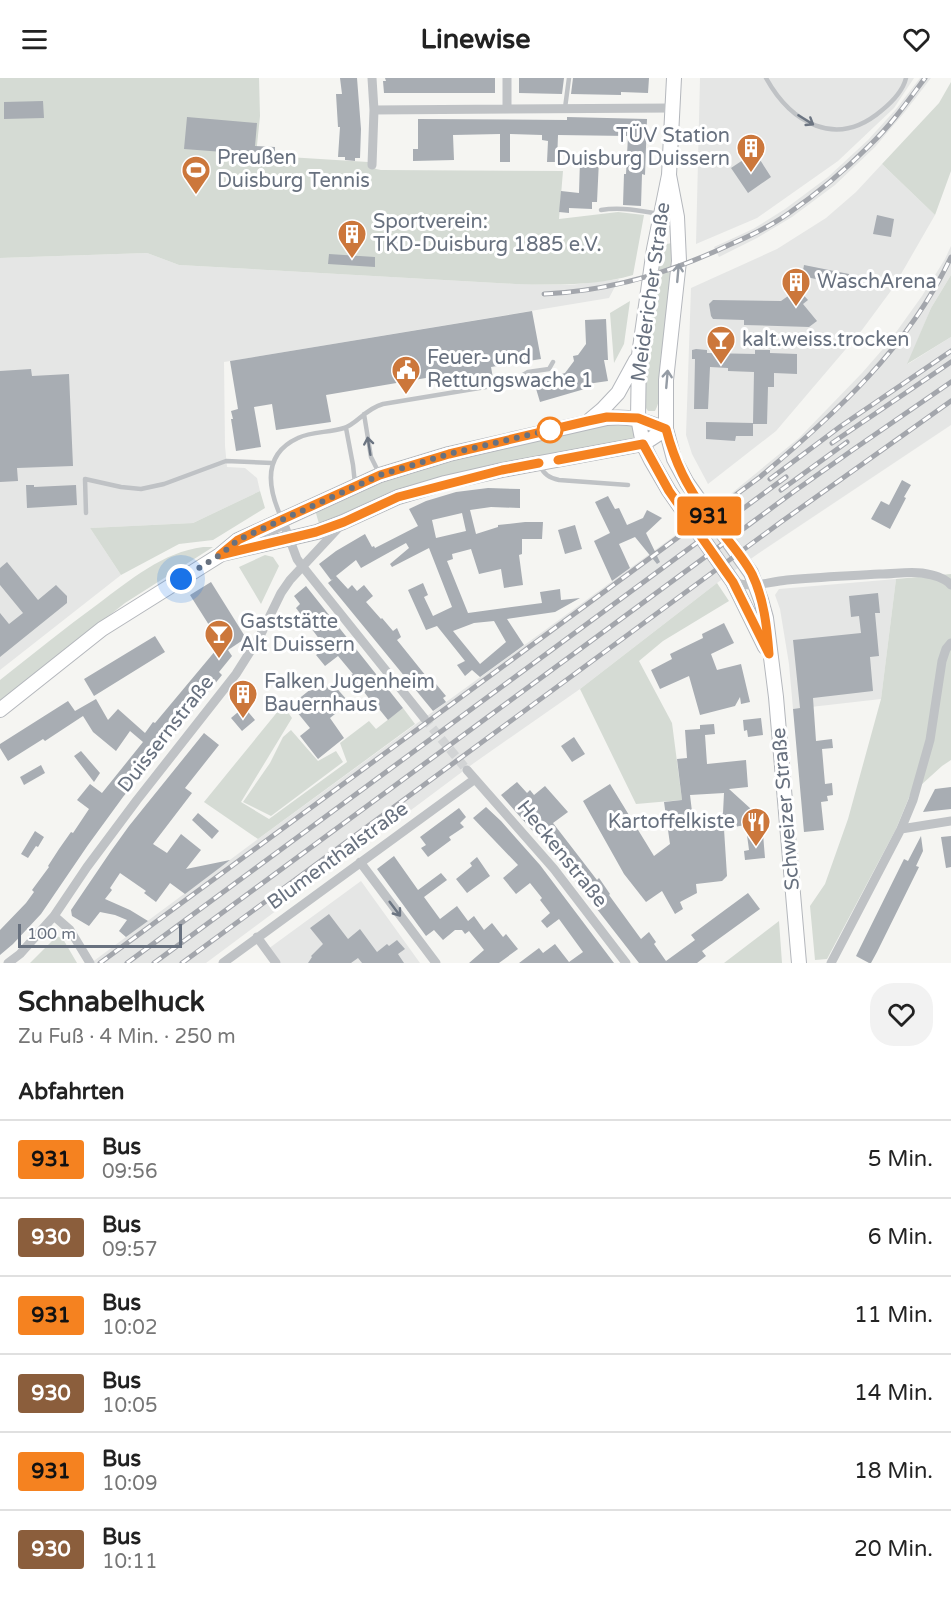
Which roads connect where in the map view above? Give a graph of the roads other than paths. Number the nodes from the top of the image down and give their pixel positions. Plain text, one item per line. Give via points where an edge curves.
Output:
1 (372, 78) edge
2 (507, 78) edge
3 (569, 78) edge
4 (674, 78) edge
5 (766, 78) edge
6 (906, 78) edge
7 (673, 108) junction
8 (565, 109) junction
9 (374, 110) junction
10 (507, 110) junction
11 (372, 165) dead end
12 (669, 176) junction
13 (601, 210) dead end
14 (660, 215) junction
15 (677, 217) junction
16 (639, 355) junction
17 (553, 362) dead end
18 (364, 414) junction
19 (638, 418) junction
20 (588, 421) junction
21 (346, 428) junction
22 (666, 429) junction
23 (643, 444) junction
24 (672, 452) joint
25 (539, 463) junction
26 (272, 464) junction
27 (380, 475) junction
28 (628, 485) dead end
29 (355, 486) junction
30 (86, 513) dead end
31 (344, 522) junction
32 (286, 528) junction
33 (220, 555) junction
34 (303, 567) junction
35 (950, 581) edge
36 (733, 582) junction
37 (756, 586) junction
38 (746, 607) junction
39 (951, 643) edge
40 (769, 654) junction
41 (0, 710) edge
42 (424, 718) tunnel mouth
43 (467, 770) tunnel mouth
44 (475, 779) junction
45 (951, 821) edge
46 (901, 830) junction
47 (360, 862) junction
48 (54, 916) junction
49 (257, 937) junction
50 (8, 963) edge
51 (90, 963) edge
52 (223, 963) edge
53 (276, 963) edge
54 (436, 963) edge
55 (626, 963) edge
56 (799, 963) edge
57 (831, 963) edge

1 - 9 street
2 - 10 street
3 - 8 lane
4 - 7 main road, Meidericher Straße
5 -> 6 lane via 781,100 801,118 838,130 857,127 873,118 889,105
7 - 8 street
7 - 12 main road, Meidericher Straße
8 - 10 street
9 - 10 street
9 - 11 street
12 - 14 main road, Meidericher Straße
12 - 15 main road, Meidericher Straße
13 - 14 lane via 640,210
14 - 15 lane
14 - 16 main road, Meidericher Straße
22 -> 15 main road, Meidericher Straße via 666,380 679,261
16 - 19 main road, Meidericher Straße
16 - 20 main road via 618,393
17 - 18 lane via 549,369 528,372 510,383 382,404
18 - 21 lane
27 -> 18 lane via 370,457
19 - 20 main road
19 - 22 main road
19 - 23 main road, Meidericher Straße
20 - 27 main road
21 - 26 lane via 299,437 280,449
21 - 29 lane
22 - 23 main road
22 - 24 main road, Meidericher Straße
23 - 25 main road
23 - 36 main road, Schweizer Straße via 669,491
24 - 37 main road, Schweizer Straße via 687,483 745,564
25 - 28 lane via 550,478
25 - 31 main road via 398,497
26 - 30 lane via 226,461 141,489 85,479
26 - 32 lane via 275,502
27 - 29 main road
29 - 32 main road
31 - 32 main road
31 - 34 street, Duissernstraße
32 - 33 main road via 241,550
32 - 33 main road via 238,540
32 - 34 street
33 - 41 main road via 102,629
34 - 42 street
34 - 48 street, Duissernstraße via 281,593 236,674 130,809
35 - 37 street via 918,573 796,579
36 - 37 street
36 - 38 main road, Schweizer Straße
37 - 38 street
37 - 40 main road, Schweizer Straße
38 - 40 main road, Schweizer Straße
39 - 46 street via 942,661 930,740
40 - 56 main road, Schweizer Straße
43 - 44 street, Heckenstraße
44 - 47 street, Blumenthalstraße
44 - 55 street, Heckenstraße via 554,869
45 - 46 street
46 - 57 street
47 - 49 street, Blumenthalstraße
47 -> 54 street
48 - 50 street, Duissernstraße
48 - 51 street via 70,930
49 - 52 street, Blumenthalstraße
49 - 53 street

